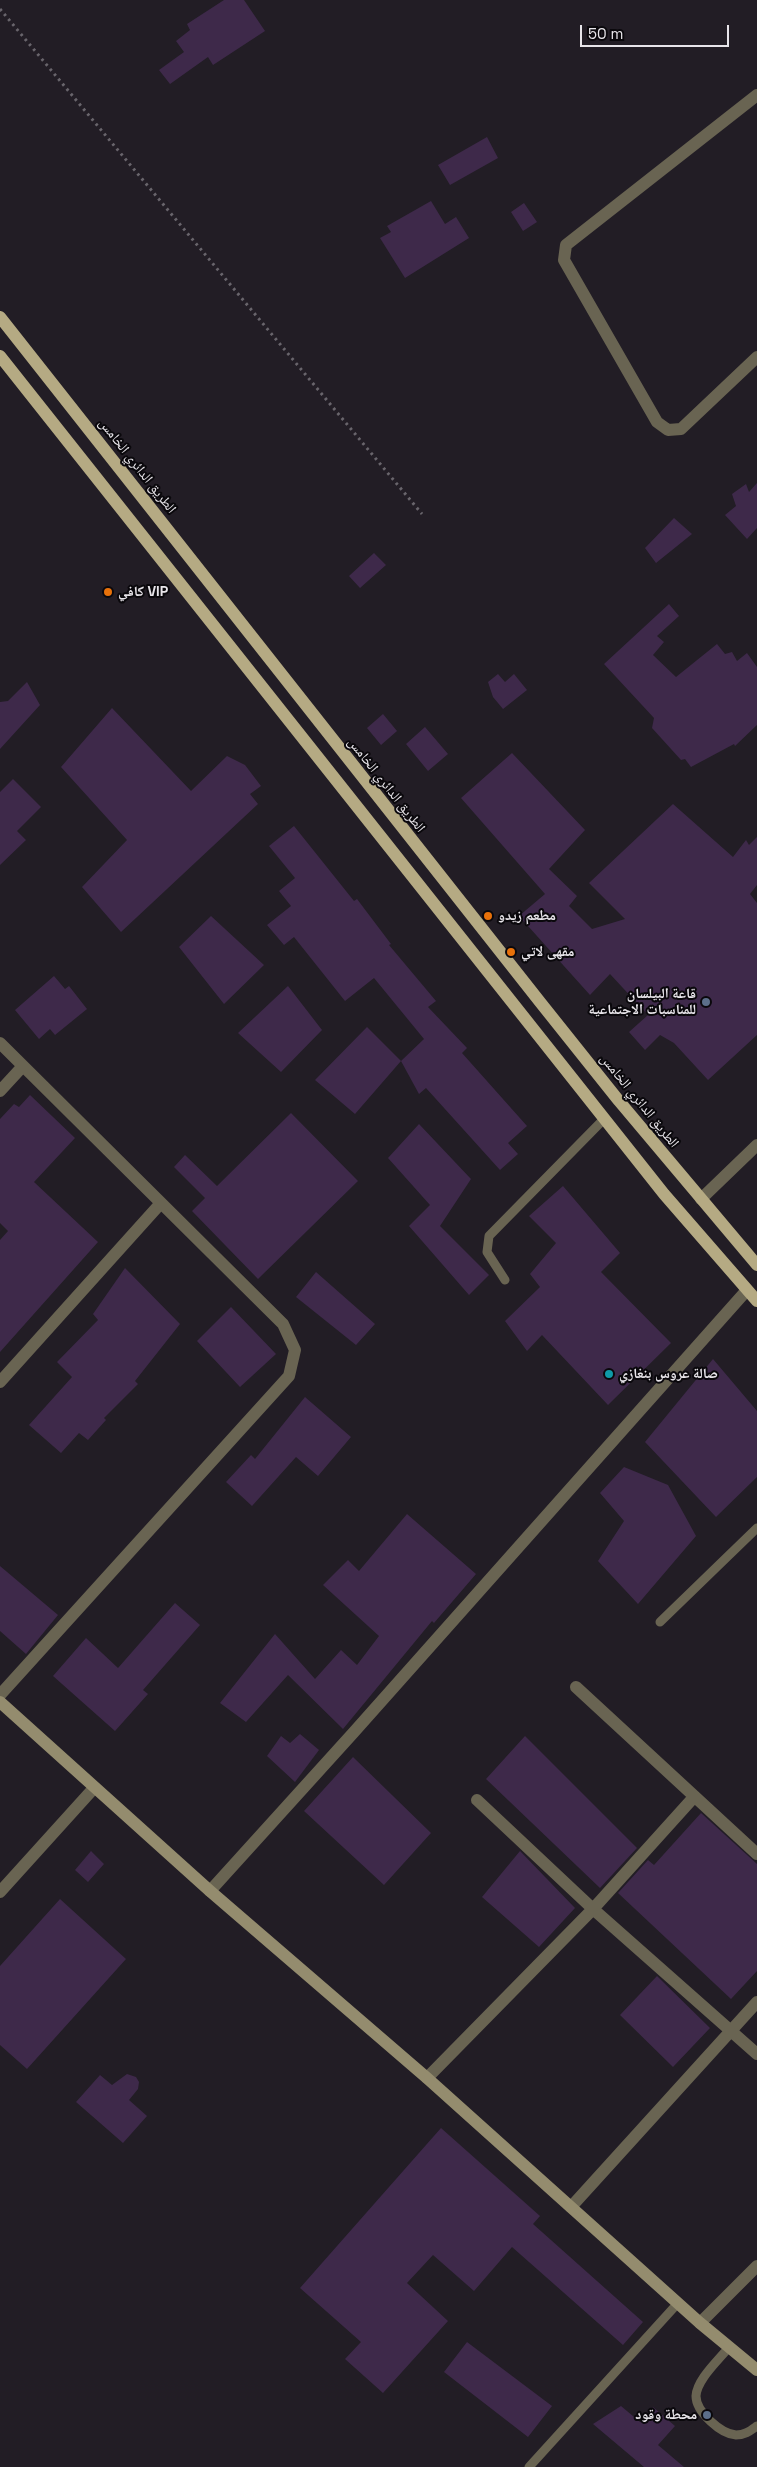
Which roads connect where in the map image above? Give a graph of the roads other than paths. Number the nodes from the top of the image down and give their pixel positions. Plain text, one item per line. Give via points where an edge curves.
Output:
1 (757, 95) edge
2 (0, 317) edge
3 (0, 356) edge
4 (757, 357) edge
5 (0, 1043) edge
6 (22, 1066) junction
7 (0, 1091) edge
8 (604, 1119) junction
9 (757, 1145) edge
10 (701, 1199) junction
11 (161, 1203) junction
12 (757, 1264) edge
13 (505, 1280) dead end
14 (747, 1290) junction
15 (757, 1300) edge
16 (0, 1382) edge
17 (757, 1528) edge
18 (660, 1622) dead end
19 (576, 1687) dead end
20 (0, 1694) edge
21 (0, 1702) edge
22 (94, 1788) junction
23 (694, 1797) junction
24 (476, 1800) dead end
25 (757, 1854) edge
26 (0, 1892) edge
27 (210, 1892) junction
28 (593, 1909) junction
29 (757, 2002) edge
30 (730, 2031) junction
31 (757, 2054) edge
32 (427, 2078) junction
33 (571, 2207) junction
34 (757, 2266) edge
35 (678, 2303) junction
36 (700, 2323) junction
37 (729, 2347) junction
38 (757, 2370) edge
39 (757, 2426) edge
40 (529, 2467) edge

1 - 4 street via 566,245 564,260 657,422 668,430 681,429
2 - 10 main road, الطريق الدائري الخامس via 409,838
3 - 8 main road
5 - 6 street
6 - 7 street
6 - 11 street
8 - 13 lane via 489,1236 487,1252
8 - 14 main road
9 - 10 street
10 - 12 main road, الطريق الدائري الخامس
11 - 16 street
11 - 20 street via 283,1324 294,1350 289,1376
14 - 15 main road
14 - 27 street
17 - 18 lane
19 - 23 street
21 - 22 main road
22 - 26 street
22 - 27 main road
23 - 25 street
23 - 28 street
24 - 28 street
27 - 32 main road
28 - 30 street
28 - 32 street
29 - 30 street
30 - 31 street
30 - 33 street
32 - 33 main road
33 - 35 main road
34 - 36 street
35 - 36 main road
35 - 40 lane
36 - 37 main road
37 - 38 main road
37 - 39 lane via 699,2385 696,2396 699,2409 719,2428 733,2435 748,2433

